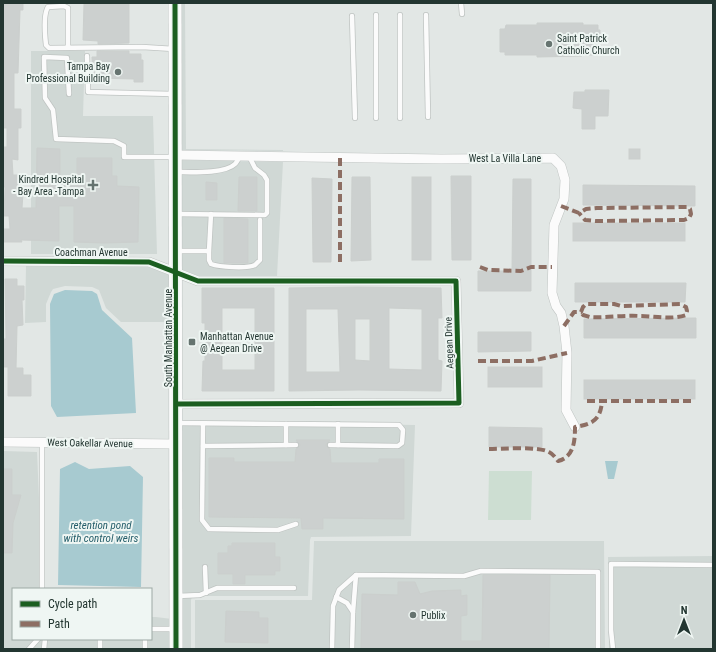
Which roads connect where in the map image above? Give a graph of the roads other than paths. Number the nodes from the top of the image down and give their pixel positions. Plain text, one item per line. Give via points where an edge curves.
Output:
1 (175, 3) edge
2 (460, 3) edge
3 (462, 14) dead end
4 (400, 15) dead end
5 (426, 15) dead end
6 (352, 16) dead end
7 (376, 16) dead end
8 (68, 48) junction
9 (176, 49) junction
10 (87, 56) dead end
11 (69, 94) dead end
12 (176, 94) junction
13 (355, 118) dead end
14 (376, 118) dead end
15 (400, 118) dead end
16 (428, 118) dead end
17 (176, 156) junction
18 (245, 156) junction
19 (176, 172) junction
20 (176, 214) junction
21 (211, 214) junction
22 (260, 220) dead end
23 (176, 251) junction
24 (209, 251) junction
25 (3, 261) edge
26 (176, 273) junction
27 (177, 404) junction
28 (177, 424) junction
29 (203, 424) junction
30 (286, 424) junction
31 (338, 424) junction
32 (575, 427) dead end
33 (3, 442) edge
34 (42, 443) junction
35 (177, 444) junction
36 (286, 445) junction
37 (296, 445) dead end
38 (330, 445) dead end
39 (203, 446) junction
40 (338, 446) junction
41 (296, 524) dead end
42 (713, 565) edge
43 (205, 567) dead end
44 (356, 575) junction
45 (42, 588) edge
46 (294, 588) dead end
47 (206, 593) junction
48 (176, 597) junction
49 (336, 597) junction
50 (353, 612) junction
51 (152, 629) edge
52 (176, 629) junction
53 (37, 640) edge
54 (29, 649) edge
55 (176, 649) edge
56 (332, 649) edge
57 (352, 649) edge
58 (598, 649) edge
59 (613, 649) edge

1 - 9 main road, South Manhattan Avenue
2 - 3 lane
4 - 15 lane
5 - 16 lane
6 - 13 lane
7 - 14 lane
8 - 8 lane via 49,48 46,45 48,7 68,8
8 - 9 lane
9 - 12 main road, South Manhattan Avenue
10 - 12 lane via 88,92
11 - 17 lane via 67,58 44,57 44,98 53,110 56,139 114,141 124,146 124,157
12 - 17 main road, South Manhattan Avenue
17 - 18 street, West La Villa Lane
17 - 19 main road, South Manhattan Avenue
18 - 19 lane via 228,169
18 - 21 lane via 267,180 267,213
18 - 32 street, West La Villa Lane via 553,158 561,166 565,180 564,199 554,225 552,293 564,326 567,353 566,410
19 - 20 main road, South Manhattan Avenue
20 - 21 lane
20 - 23 main road, South Manhattan Avenue
21 - 24 lane
22 - 24 lane via 260,260 256,264 217,266 211,264
23 - 24 lane
23 - 26 main road, South Manhattan Avenue
25 - 26 street, Coachman Avenue via 149,262
26 - 27 main road, South Manhattan Avenue
26 - 27 street, Aegean Drive via 198,281 456,281 459,403
27 - 28 main road, South Manhattan Avenue
28 - 29 lane
28 - 35 main road, South Manhattan Avenue
29 - 30 lane
29 - 39 lane
30 - 31 lane
30 - 36 lane
31 - 40 lane
31 - 40 lane via 399,425 403,434 402,443 398,446
33 - 34 street, West Oakellar Avenue
34 - 35 street, West Oakellar Avenue
34 - 45 lane
35 - 48 main road, South Manhattan Avenue
36 - 37 lane
36 - 39 lane
38 - 40 lane
39 - 41 lane via 202,520 209,529 278,530
42 - 59 lane via 611,564
43 - 47 lane
44 - 49 lane via 339,590
44 - 50 lane
44 - 58 lane via 464,576 481,571 598,572
46 - 47 lane via 217,588
47 - 48 lane
48 - 52 main road, South Manhattan Avenue
49 - 50 lane via 347,603
49 - 56 lane via 332,606
50 - 57 lane
51 - 52 lane
52 - 55 main road, South Manhattan Avenue
53 - 54 lane

